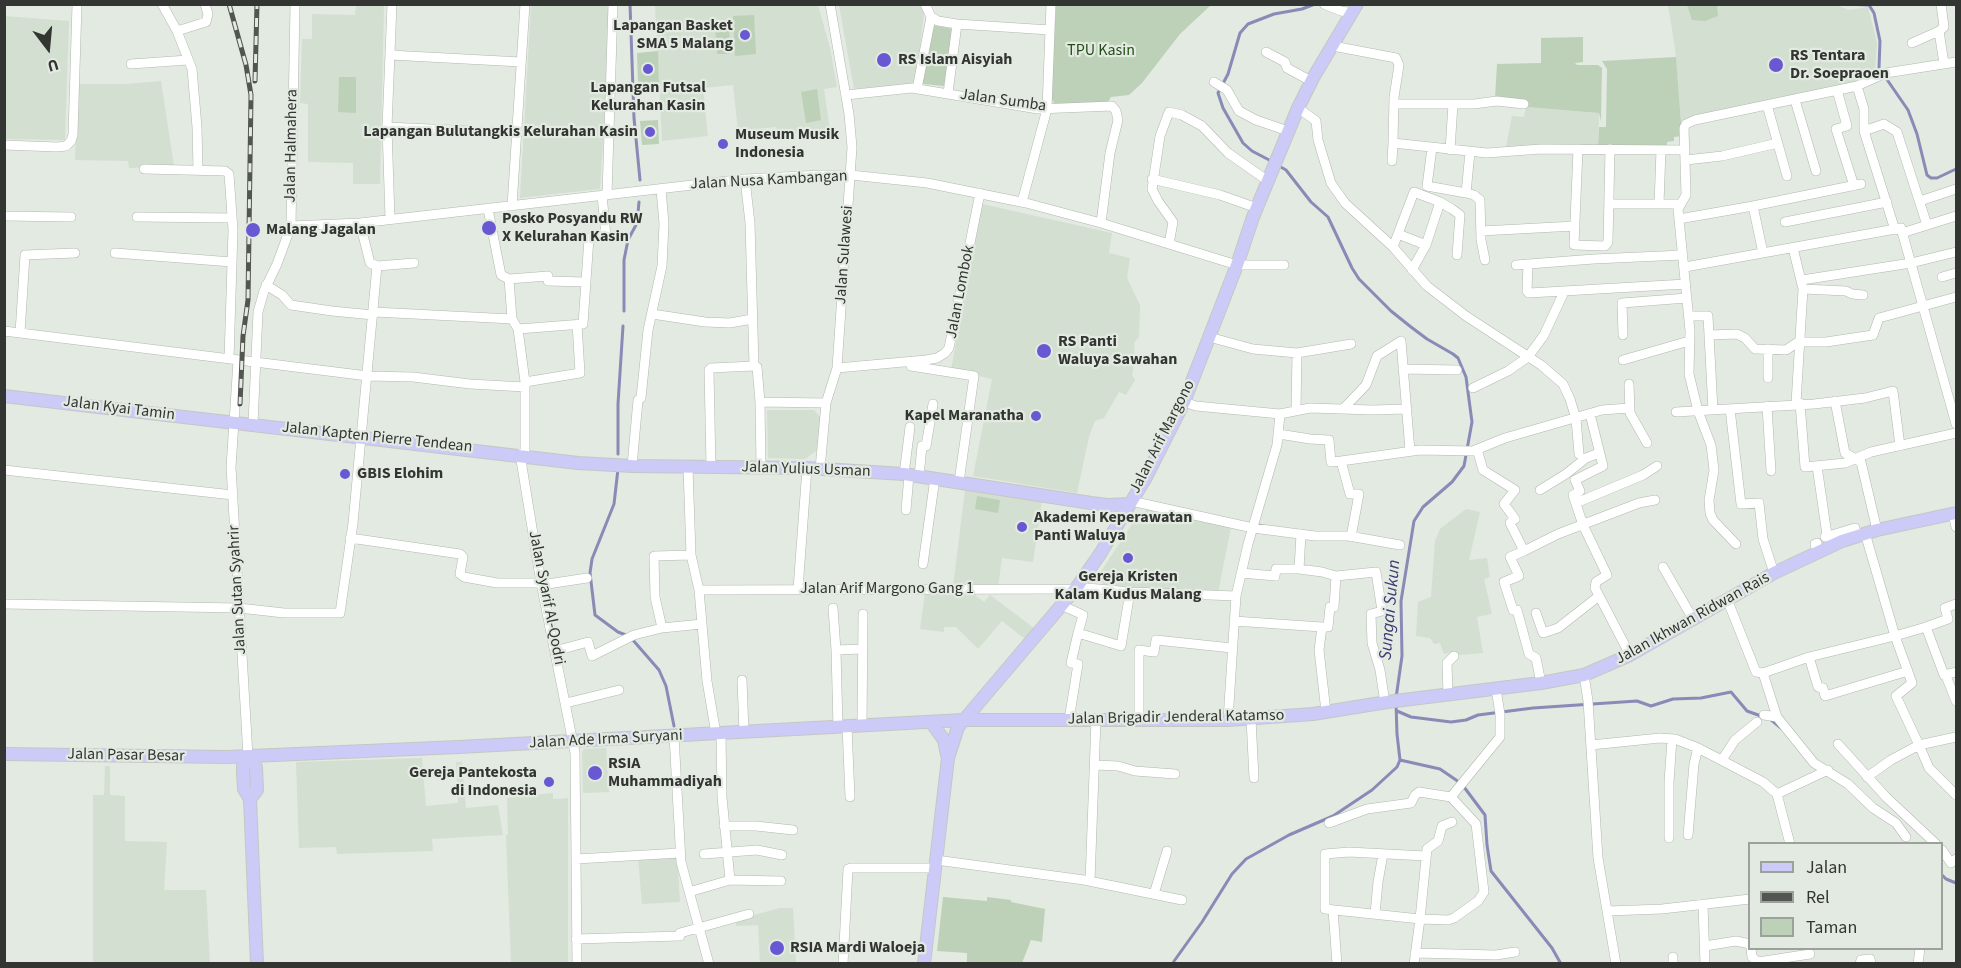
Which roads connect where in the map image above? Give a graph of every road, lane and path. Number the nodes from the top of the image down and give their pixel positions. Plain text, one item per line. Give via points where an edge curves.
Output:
1 (76, 4) edge
2 (162, 4) edge
3 (206, 4) edge
4 (295, 4) edge
5 (392, 4) edge
6 (525, 4) edge
7 (613, 4) edge
8 (830, 4) edge
9 (924, 4) edge
10 (1051, 4) edge
11 (1941, 4) edge
12 (1326, 6) edge
13 (1355, 9) edge
14 (931, 16) junction
15 (957, 24) junction
16 (1050, 30) junction
17 (177, 31) junction
18 (1939, 31) junction
19 (1912, 44) dead end
20 (1333, 46) junction
21 (1266, 52) dead end
22 (390, 55) junction
23 (188, 60) junction
24 (521, 62) junction
25 (1956, 62) edge
26 (131, 64) dead end
27 (1944, 64) junction
28 (1311, 81) junction
29 (1214, 82) dead end
30 (1857, 86) junction
31 (917, 89) junction
32 (1838, 90) junction
33 (948, 93) junction
34 (846, 95) junction
35 (1795, 100) junction
36 (1395, 104) junction
37 (1453, 104) junction
38 (1524, 104) dead end
39 (1767, 105) junction
40 (1298, 108) junction
41 (1047, 109) junction
42 (387, 127) junction
43 (1288, 131) junction
44 (1864, 131) junction
45 (518, 133) junction
46 (1393, 142) junction
47 (1778, 143) junction
48 (4, 145) edge
49 (1432, 148) junction
50 (1578, 149) junction
51 (1610, 149) junction
52 (1450, 150) junction
53 (1661, 150) junction
54 (1470, 152) junction
55 (1686, 155) junction
56 (1392, 161) dead end
57 (144, 169) dead end
58 (198, 169) junction
59 (1816, 171) dead end
60 (851, 175) junction
61 (1787, 176) dead end
62 (745, 179) junction
63 (1152, 179) junction
64 (1268, 181) junction
65 (661, 189) junction
66 (1956, 189) edge
67 (980, 193) junction
68 (1466, 193) junction
69 (604, 195) junction
70 (1920, 201) junction
71 (1022, 202) junction
72 (1440, 202) junction
73 (1887, 202) junction
74 (1609, 204) junction
75 (1659, 204) junction
76 (1681, 204) junction
77 (512, 206) junction
78 (1753, 206) junction
79 (1257, 208) junction
80 (488, 209) junction
81 (4, 216) edge
82 (1956, 216) edge
83 (71, 217) dead end
84 (137, 217) dead end
85 (232, 218) junction
86 (390, 219) junction
87 (1679, 219) junction
88 (360, 222) junction
89 (1785, 222) dead end
90 (1101, 223) junction
91 (1927, 225) junction
92 (291, 226) junction
93 (1575, 226) junction
94 (1481, 231) junction
95 (1899, 231) junction
96 (1398, 234) junction
97 (1169, 244) junction
98 (1426, 245) junction
99 (1593, 245) junction
100 (1393, 247) junction
101 (1793, 248) junction
102 (1956, 252) edge
103 (75, 253) dead end
104 (115, 253) dead end
105 (1763, 253) junction
106 (1457, 255) dead end
107 (1683, 255) junction
108 (1594, 259) junction
109 (1485, 260) dead end
110 (232, 262) junction
111 (414, 263) dead end
112 (1911, 263) junction
113 (1528, 264) junction
114 (1237, 265) junction
115 (1284, 265) dead end
116 (1516, 265) dead end
117 (377, 266) junction
118 (1685, 267) junction
119 (1412, 270) junction
120 (1956, 273) edge
121 (1942, 277) dead end
122 (509, 279) junction
123 (585, 282) junction
124 (1686, 284) junction
125 (1803, 284) junction
126 (266, 285) junction
127 (1622, 288) junction
128 (1564, 292) junction
129 (1863, 295) dead end
130 (1956, 297) edge
131 (1687, 298) junction
132 (1622, 303) junction
133 (1923, 306) junction
134 (374, 314) junction
135 (652, 314) junction
136 (1689, 316) junction
137 (512, 319) junction
138 (752, 319) junction
139 (578, 324) junction
140 (518, 328) junction
141 (4, 331) edge
142 (20, 333) junction
143 (1623, 335) dead end
144 (1710, 335) junction
145 (1209, 337) junction
146 (1689, 341) junction
147 (1798, 342) junction
148 (1352, 344) dead end
149 (1768, 349) junction
150 (1297, 353) junction
151 (1528, 357) junction
152 (937, 358) junction
153 (234, 360) junction
154 (1623, 360) dead end
155 (255, 362) junction
156 (891, 364) junction
157 (754, 366) junction
158 (837, 368) junction
159 (936, 369) junction
160 (1403, 369) junction
161 (1457, 370) dead end
162 (368, 376) junction
163 (1768, 378) dead end
164 (1629, 384) dead end
165 (525, 385) junction
166 (1473, 388) dead end
167 (4, 396) edge
168 (1835, 401) junction
169 (760, 402) junction
170 (1185, 402) junction
171 (826, 403) junction
172 (933, 404) dead end
173 (1798, 404) junction
174 (1767, 406) junction
175 (1344, 408) junction
176 (1629, 408) junction
177 (1407, 409) junction
178 (1730, 409) junction
179 (1296, 410) junction
180 (1713, 410) junction
181 (1698, 411) junction
182 (1676, 412) dead end
183 (1280, 414) junction
184 (1590, 414) junction
185 (1576, 419) junction
186 (234, 423) junction
187 (254, 424) junction
188 (1956, 424) edge
189 (910, 427) dead end
190 (1956, 433) edge
191 (1279, 434) junction
192 (362, 437) junction
193 (1647, 443) dead end
194 (1900, 447) junction
195 (1475, 450) junction
196 (1410, 451) junction
197 (1599, 453) junction
198 (1579, 454) dead end
199 (523, 455) junction
200 (1855, 458) junction
201 (1341, 461) junction
202 (632, 466) junction
203 (1657, 466) dead end
204 (1817, 466) junction
205 (688, 467) junction
206 (711, 467) junction
207 (761, 467) junction
208 (807, 468) junction
209 (820, 469) junction
210 (4, 470) edge
211 (1771, 471) dead end
212 (911, 475) junction
213 (935, 478) junction
214 (959, 482) junction
215 (1540, 490) dead end
216 (233, 495) junction
217 (1655, 500) dead end
218 (1091, 503) junction
219 (1131, 503) junction
220 (1576, 504) junction
221 (906, 510) dead end
222 (1954, 514) edge
223 (1583, 525) junction
224 (1117, 526) junction
225 (1956, 527) edge
226 (1253, 528) junction
227 (1866, 533) junction
228 (1301, 534) junction
229 (1351, 537) junction
230 (350, 538) junction
231 (1822, 542) junction
232 (1736, 544) dead end
233 (1400, 545) dead end
234 (1524, 551) junction
235 (691, 555) junction
236 (923, 564) dead end
237 (1663, 567) dead end
238 (1299, 569) junction
239 (1241, 573) junction
240 (1774, 573) junction
241 (1336, 576) junction
242 (587, 578) dead end
243 (541, 584) junction
244 (1076, 588) junction
245 (798, 589) junction
246 (699, 590) junction
247 (1130, 592) junction
248 (1597, 593) junction
249 (1236, 596) junction
250 (1727, 599) junction
251 (4, 604) edge
252 (1956, 604) edge
253 (1061, 605) junction
254 (239, 608) junction
255 (833, 608) dead end
256 (1536, 613) dead end
257 (863, 614) dead end
258 (1693, 620) junction
259 (1234, 621) junction
260 (702, 624) junction
261 (1322, 627) junction
262 (1926, 627) junction
263 (662, 628) junction
264 (1078, 633) junction
265 (1895, 636) junction
266 (1232, 648) junction
267 (862, 649) junction
268 (836, 650) junction
269 (555, 651) junction
270 (1630, 655) junction
271 (1454, 656) dead end
272 (1809, 657) junction
273 (1908, 671) junction
274 (1956, 672) edge
275 (1763, 673) junction
276 (1584, 675) junction
277 (1946, 676) junction
278 (742, 680) dead end
279 (1541, 683) junction
280 (619, 690) dead end
281 (1496, 690) junction
282 (1446, 695) junction
283 (1956, 701) edge
284 (566, 703) junction
285 (1386, 703) junction
286 (1326, 712) junction
287 (1777, 717) junction
288 (1251, 719) junction
289 (963, 720) junction
290 (1069, 720) junction
291 (1096, 720) junction
292 (1139, 720) junction
293 (1228, 720) junction
294 (931, 722) junction
295 (862, 726) junction
296 (843, 727) junction
297 (744, 732) junction
298 (719, 733) junction
299 (674, 736) junction
300 (1956, 737) edge
301 (1672, 739) junction
302 (574, 741) junction
303 (1838, 744) dead end
304 (1591, 745) junction
305 (1919, 746) junction
306 (1698, 747) junction
307 (4, 754) edge
308 (248, 756) junction
309 (948, 758) junction
310 (1722, 760) junction
311 (1095, 765) junction
312 (1826, 772) junction
313 (1175, 774) dead end
314 (1867, 777) junction
315 (1254, 778) dead end
316 (1777, 794) junction
317 (1956, 795) edge
318 (850, 797) dead end
319 (1451, 797) junction
320 (1452, 822) dead end
321 (1329, 823) dead end
322 (724, 826) junction
323 (793, 830) dead end
324 (1688, 835) dead end
325 (1906, 837) dead end
326 (1669, 838) dead end
327 (1790, 842) edge
328 (1935, 842) edge
329 (1167, 851) dead end
330 (726, 852) junction
331 (1943, 853) edge
332 (680, 854) junction
333 (704, 854) dead end
334 (1383, 854) junction
335 (782, 855) dead end
336 (1425, 856) junction
337 (576, 859) junction
338 (1956, 859) edge
339 (936, 864) junction
340 (730, 880) junction
341 (781, 881) dead end
342 (1087, 881) junction
343 (689, 892) junction
344 (1154, 894) junction
345 (1748, 899) edge
346 (1182, 900) dead end
347 (1703, 904) junction
348 (1333, 910) junction
349 (1608, 911) junction
350 (749, 914) dead end
351 (1376, 914) junction
352 (1420, 919) junction
353 (700, 928) junction
354 (576, 939) junction
355 (1748, 944) edge
356 (1705, 946) junction
357 (1750, 950) edge
358 (1515, 952) dead end
359 (1810, 955) edge
360 (1414, 958) edge
361 (257, 963) edge
362 (577, 963) edge
363 (709, 963) edge
364 (843, 963) edge
365 (924, 963) edge
366 (1337, 963) edge
367 (1616, 963) edge
368 (1705, 963) edge
369 (1860, 963) edge
370 (1871, 963) edge

1 - 48 street via 71,141 57,147
2 - 17 street
3 - 17 street via 206,22
4 - 92 street, Jalan Halmahera
5 - 22 street
6 - 24 street
7 - 69 street
8 - 34 street, Jalan Sulawesi
9 - 14 street
10 - 16 street
11 - 18 street via 1944,27
12 - 13 street
13 - 20 main road, Jalan Arif Margono
14 - 15 street
14 - 31 street
15 - 16 street
15 - 33 street
16 - 41 street
17 - 23 street
18 - 19 street
18 - 27 street
20 - 28 main road, Jalan Arif Margono
20 - 36 street via 1394,56 1399,65
21 - 28 street
22 - 24 street
22 - 42 street
23 - 26 street
23 - 58 street via 195,87
24 - 45 street
25 - 27 street
27 - 30 street via 1882,75
28 - 40 main road, Jalan Arif Margono
29 - 43 street via 1227,90 1239,111
30 - 32 street
30 - 44 street via 1864,109
31 - 33 street, Jalan Sumba
31 - 34 street, Jalan Sumba
32 - 35 street
32 - 78 street via 1847,126 1836,129 1857,185
33 - 41 street, Jalan Sumba
34 - 60 street, Jalan Sulawesi
35 - 39 street
35 - 59 street
36 - 37 street
36 - 46 street
37 - 38 street
37 - 52 street
39 - 47 street
39 - 55 street via 1690,122 1684,128
40 - 43 main road, Jalan Arif Margono
40 - 100 street via 1318,125 1318,140 1336,191
41 - 71 street
41 - 90 street, Jalan Sumba via 1110,106 1116,110 1118,120
42 - 45 street
42 - 86 street
43 - 64 main road, Jalan Arif Margono
44 - 70 street via 1884,124 1897,132
44 - 73 street
45 - 77 street
46 - 49 street
46 - 56 street
47 - 55 street via 1722,156
47 - 61 street
49 - 52 street
49 - 68 street via 1427,186
50 - 51 street
50 - 54 street
50 - 93 street
51 - 53 street
51 - 74 street
52 - 54 street
53 - 55 street
53 - 75 street
54 - 68 street
55 - 76 street via 1686,195
57 - 58 street
58 - 85 street, Jalan Sutan Syahrir via 229,174
60 - 62 street, Jalan Nusa Kambangan
60 - 67 street, Jalan Nusa Kambangan
60 - 158 street, Jalan Sulawesi
62 - 65 street, Jalan Nusa Kambangan
62 - 138 street
63 - 64 street via 1167,114 1171,112 1202,126 1228,153
63 - 79 street
63 - 97 street via 1152,189 1173,222
64 - 79 main road, Jalan Arif Margono
65 - 69 street, Jalan Nusa Kambangan
65 - 135 street via 662,266
66 - 70 street
67 - 71 street, Jalan Nusa Kambangan
67 - 152 street, Jalan Lombok via 949,348
68 - 94 street via 1480,200
69 - 77 street, Jalan Nusa Kambangan
69 - 123 street via 606,236 589,238
70 - 91 street
71 - 90 street, Jalan Nusa Kambangan
72 - 96 street via 1414,192
72 - 98 street
72 - 106 street via 1460,215
73 - 89 street
73 - 95 street
74 - 75 street
74 - 99 street via 1608,242 1605,246
75 - 76 street
76 - 87 street
77 - 80 street, Jalan Nusa Kambangan
78 - 87 street
78 - 105 street
79 - 114 main road, Jalan Arif Margono
80 - 86 street, Jalan Nusa Kambangan
80 - 122 street via 501,275
81 - 83 street
82 - 91 street
84 - 85 street
85 - 110 street, Jalan Sutan Syahrir
86 - 88 street, Jalan Nusa Kambangan
87 - 107 street
88 - 92 street, Jalan Nusa Kambangan
88 - 117 street via 370,263
90 - 97 street, Jalan Nusa Kambangan
91 - 95 street
92 - 126 street, Jalan Halmahera
93 - 94 street
93 - 99 street via 1574,245
94 - 109 street
95 - 101 street
95 - 112 street
96 - 98 street
96 - 100 street
97 - 114 street, Jalan Nusa Kambangan
98 - 119 street
99 - 108 street
100 - 119 street
101 - 105 street
101 - 125 street
102 - 112 street
103 - 142 street via 25,255
104 - 110 street
105 - 118 street
107 - 108 street
107 - 118 street
108 - 113 street
110 - 153 street, Jalan Sutan Syahrir
111 - 117 street
112 - 125 street
112 - 133 street
113 - 116 street
113 - 128 street via 1528,292
114 - 115 street, Jalan Nusa Kambangan
114 - 145 main road, Jalan Arif Margono
117 - 134 street
118 - 124 street
119 - 151 street via 1446,301
120 - 121 street
122 - 123 street via 548,276 548,281
122 - 137 street
123 - 139 street via 583,324
124 - 127 street
124 - 131 street
125 - 129 street
125 - 147 street
126 - 134 street via 291,305
126 - 155 street, Jalan Halmahera via 258,312
127 - 128 street
127 - 132 street
128 - 151 street via 1544,335
130 - 133 street
131 - 132 street
131 - 136 street
132 - 143 street
133 - 147 street via 1879,318 1873,335
133 - 188 street
134 - 137 street
134 - 162 street
135 - 138 street via 705,322
135 - 202 street
136 - 144 street via 1707,315
136 - 146 street
137 - 140 street
138 - 157 street
139 - 140 street
139 - 165 street via 580,373
140 - 165 street, Jalan Syarif Al-Qodri
141 - 142 street
142 - 153 street
144 - 149 street via 1737,334 1755,349
144 - 180 street
145 - 150 street via 1253,349
145 - 170 main road, Jalan Arif Margono
146 - 154 street
146 - 181 street via 1688,365
147 - 149 street via 1786,350
147 - 173 street
148 - 150 street
149 - 163 street
150 - 179 street
151 - 166 street
151 - 185 street via 1563,384
152 - 156 street, Jalan Lombok
152 - 159 street
153 - 155 street
153 - 186 street, Jalan Sutan Syahrir
155 - 162 street
155 - 187 street, Jalan Halmahera
156 - 158 street, Jalan Lombok
156 - 159 street
157 - 169 street
157 - 206 street via 709,370
158 - 171 street, Jalan Sulawesi
159 - 214 street via 975,376
160 - 161 street
160 - 175 street via 1401,341 1377,356 1366,385
160 - 177 street
162 - 165 street
162 - 192 street
164 - 176 street
165 - 199 street, Jalan Syarif Al-Qodri
167 - 186 main road, Jalan Kyai Tamin
168 - 173 street
168 - 194 street via 1893,391
168 - 200 street via 1845,453
169 - 171 street
169 - 207 street
170 - 183 street
170 - 219 main road, Jalan Arif Margono
171 - 209 street, Jalan Sulawesi
172 - 212 street via 926,446 922,446
173 - 174 street
173 - 204 street via 1804,467
174 - 178 street
174 - 211 street
175 - 177 street
175 - 179 street
176 - 184 street
176 - 193 street
177 - 196 street
178 - 180 street
178 - 240 street via 1741,504 1759,502 1763,539
179 - 183 street
180 - 181 street
181 - 182 street
181 - 232 street via 1711,445 1710,513
183 - 191 street
184 - 185 street
184 - 197 street
185 - 195 street
185 - 198 street
186 - 187 main road, Jalan Kapten Pierre Tendean
186 - 216 street, Jalan Sutan Syahrir
187 - 192 main road, Jalan Kapten Pierre Tendean
189 - 212 street
190 - 194 street
191 - 201 street via 1329,440 1330,462
191 - 226 street
192 - 199 main road, Jalan Kapten Pierre Tendean
192 - 230 street
194 - 200 street
195 - 196 street
195 - 234 street via 1484,471 1515,490 1504,504 1515,519 1510,523
196 - 201 street
197 - 215 street
197 - 220 street via 1602,466 1575,480 1580,491 1573,495
199 - 202 main road, Jalan Yulius Usman
199 - 243 street, Jalan Syarif Al-Qodri
200 - 204 street
200 - 227 street via 1861,462
201 - 229 street via 1350,494 1359,494
202 - 205 main road, Jalan Yulius Usman
203 - 220 street
204 - 231 street
205 - 206 main road, Jalan Yulius Usman
205 - 235 street
206 - 207 main road, Jalan Yulius Usman
207 - 208 main road, Jalan Yulius Usman
208 - 209 main road, Jalan Yulius Usman
208 - 245 street
209 - 212 main road, Jalan Yulius Usman
210 - 216 street
212 - 213 main road, Jalan Yulius Usman
212 - 221 street
213 - 214 main road, Jalan Yulius Usman
213 - 236 street
214 - 218 main road, Jalan Yulius Usman
216 - 254 street, Jalan Sutan Syahrir
217 - 223 street
218 - 219 main road, Jalan Yulius Usman
218 - 224 main road via 1105,511
219 - 224 main road, Jalan Arif Margono
219 - 226 street
220 - 223 street
222 - 225 street
222 - 227 main road, Jalan Ikhwan Ridwan Rais
223 - 234 street
223 - 248 street via 1607,575 1596,582
224 - 244 main road, Jalan Arif Margono
226 - 228 street
226 - 239 street
227 - 231 main road, Jalan Ikhwan Ridwan Rais
227 - 231 street via 1855,528
227 - 265 street
228 - 229 street
228 - 238 street
229 - 233 street
230 - 243 street via 460,554 460,574 464,577
230 - 254 street via 340,613
231 - 240 main road, Jalan Ikhwan Ridwan Rais
234 - 279 street via 1510,557 1519,576 1504,582 1517,610 1529,654 1536,658
235 - 246 street
235 - 263 street via 654,556 655,597
237 - 258 street
238 - 239 street via 1276,569 1275,576
238 - 241 street
239 - 249 street
240 - 250 main road, Jalan Ikhwan Ridwan Rais
241 - 261 street via 1334,607 1330,607 1328,627
241 - 285 street via 1376,572 1382,611 1371,614 1372,643
242 - 243 street
243 - 269 street, Jalan Syarif Al-Qodri
244 - 245 street, Jalan Arif Margono Gang 1
244 - 247 street, Jalan Arif Margono Gang 1
244 - 253 main road, Jalan Arif Margono
245 - 246 street, Jalan Arif Margono Gang 1
246 - 260 street
247 - 249 street, Jalan Arif Margono Gang 1
247 - 264 street via 1121,646
248 - 256 street via 1558,628 1544,633
248 - 270 street
249 - 259 street
250 - 258 main road, Jalan Ikhwan Ridwan Rais
250 - 275 street via 1756,672
251 - 254 street
252 - 262 street via 1945,608 1948,619
253 - 264 street via 1083,615
253 - 289 main road, Jalan Arif Margono
254 - 308 street, Jalan Sutan Syahrir
255 - 268 street
257 - 267 street
258 - 270 main road, Jalan Ikhwan Ridwan Rais
259 - 261 street
259 - 266 street
260 - 263 street
260 - 298 street via 707,681
261 - 286 street via 1318,650
262 - 265 street
262 - 277 street
263 - 269 street via 629,637 592,656 588,642
264 - 290 street via 1071,663 1078,664
265 - 272 street
265 - 273 street
266 - 292 street via 1156,640 1154,652 1138,650
266 - 293 street
267 - 268 street
267 - 295 street
268 - 296 street
269 - 284 street, Jalan Syarif Al-Qodri
270 - 276 main road, Jalan Ikhwan Ridwan Rais
271 - 282 street via 1447,663
272 - 273 street via 1818,687 1823,688 1825,696
272 - 275 street
273 - 305 street via 1912,684 1896,696
274 - 277 street
275 - 287 street
276 - 279 main road, Jalan Ikhwan Ridwan Rais
276 - 304 street
277 - 283 street
278 - 297 street
279 - 281 main road, Jalan Ikhwan Ridwan Rais
280 - 284 street
281 - 282 main road, Jalan Ikhwan Ridwan Rais
281 - 319 street via 1500,737
282 - 285 main road, Jalan Ikhwan Ridwan Rais
284 - 302 street, Jalan Syarif Al-Qodri
285 - 286 main road, Jalan Brigadir Jenderal Katamso
286 - 288 main road, Jalan Brigadir Jenderal Katamso
287 - 310 street via 1761,718 1735,740
287 - 312 street
288 - 293 main road, Jalan Brigadir Jenderal Katamso
288 - 315 street
289 - 290 main road, Jalan Brigadir Jenderal Katamso
289 - 294 main road, Jalan Ade Irma Suryani
289 - 309 main road, Jalan Arif Margono
290 - 291 main road, Jalan Brigadir Jenderal Katamso
291 - 292 main road, Jalan Brigadir Jenderal Katamso
291 - 311 street
292 - 293 main road, Jalan Brigadir Jenderal Katamso
294 - 295 main road, Jalan Ade Irma Suryani
294 - 309 main road via 944,740
295 - 296 main road, Jalan Ade Irma Suryani
296 - 297 main road, Jalan Ade Irma Suryani
296 - 318 street
297 - 298 main road, Jalan Ade Irma Suryani
298 - 299 main road, Jalan Ade Irma Suryani
298 - 322 street
299 - 302 main road, Jalan Ade Irma Suryani
299 - 332 street
300 - 305 street
301 - 304 street
301 - 306 street
301 - 326 street
302 - 308 main road, Jalan Ade Irma Suryani
302 - 337 street, Jalan Syarif Al-Qodri
303 - 314 street
304 - 349 street via 1598,858
305 - 314 street via 1891,759
305 - 317 street via 1929,768
306 - 310 street
306 - 324 street
307 - 308 main road, Jalan Pasar Besar
308 - 361 main road via 243,773 244,789 250,799
309 - 339 main road, Jalan Arif Margono
310 - 316 street
311 - 313 street
311 - 342 street
312 - 316 street
312 - 325 street via 1896,823
314 - 328 street
316 - 327 street
319 - 321 street via 1419,792 1411,803 1367,809
319 - 352 street via 1476,824 1484,892 1454,918
320 - 336 street via 1442,826 1438,841 1427,849
322 - 323 street
322 - 330 street
329 - 344 street
330 - 333 street
330 - 335 street via 757,850
330 - 340 street
331 - 338 street via 1951,863
332 - 337 street
332 - 343 street
334 - 336 street
334 - 348 street via 1324,854 1325,909
334 - 351 street
336 - 352 street
337 - 354 street, Jalan Syarif Al-Qodri
339 - 342 street
339 - 364 street via 848,869
339 - 365 main road, Jalan Arif Margono
340 - 341 street
340 - 343 street
342 - 344 street
343 - 353 street
344 - 346 street
345 - 347 street
347 - 349 street
347 - 356 street
348 - 351 street
348 - 366 street
349 - 367 street
350 - 353 street
351 - 352 street
352 - 360 street
353 - 354 street via 680,936
353 - 363 street
354 - 362 street, Jalan Syarif Al-Qodri
355 - 356 street via 1736,941
356 - 368 street
357 - 359 street via 1758,962
358 - 360 street
369 - 370 street via 1870,959

